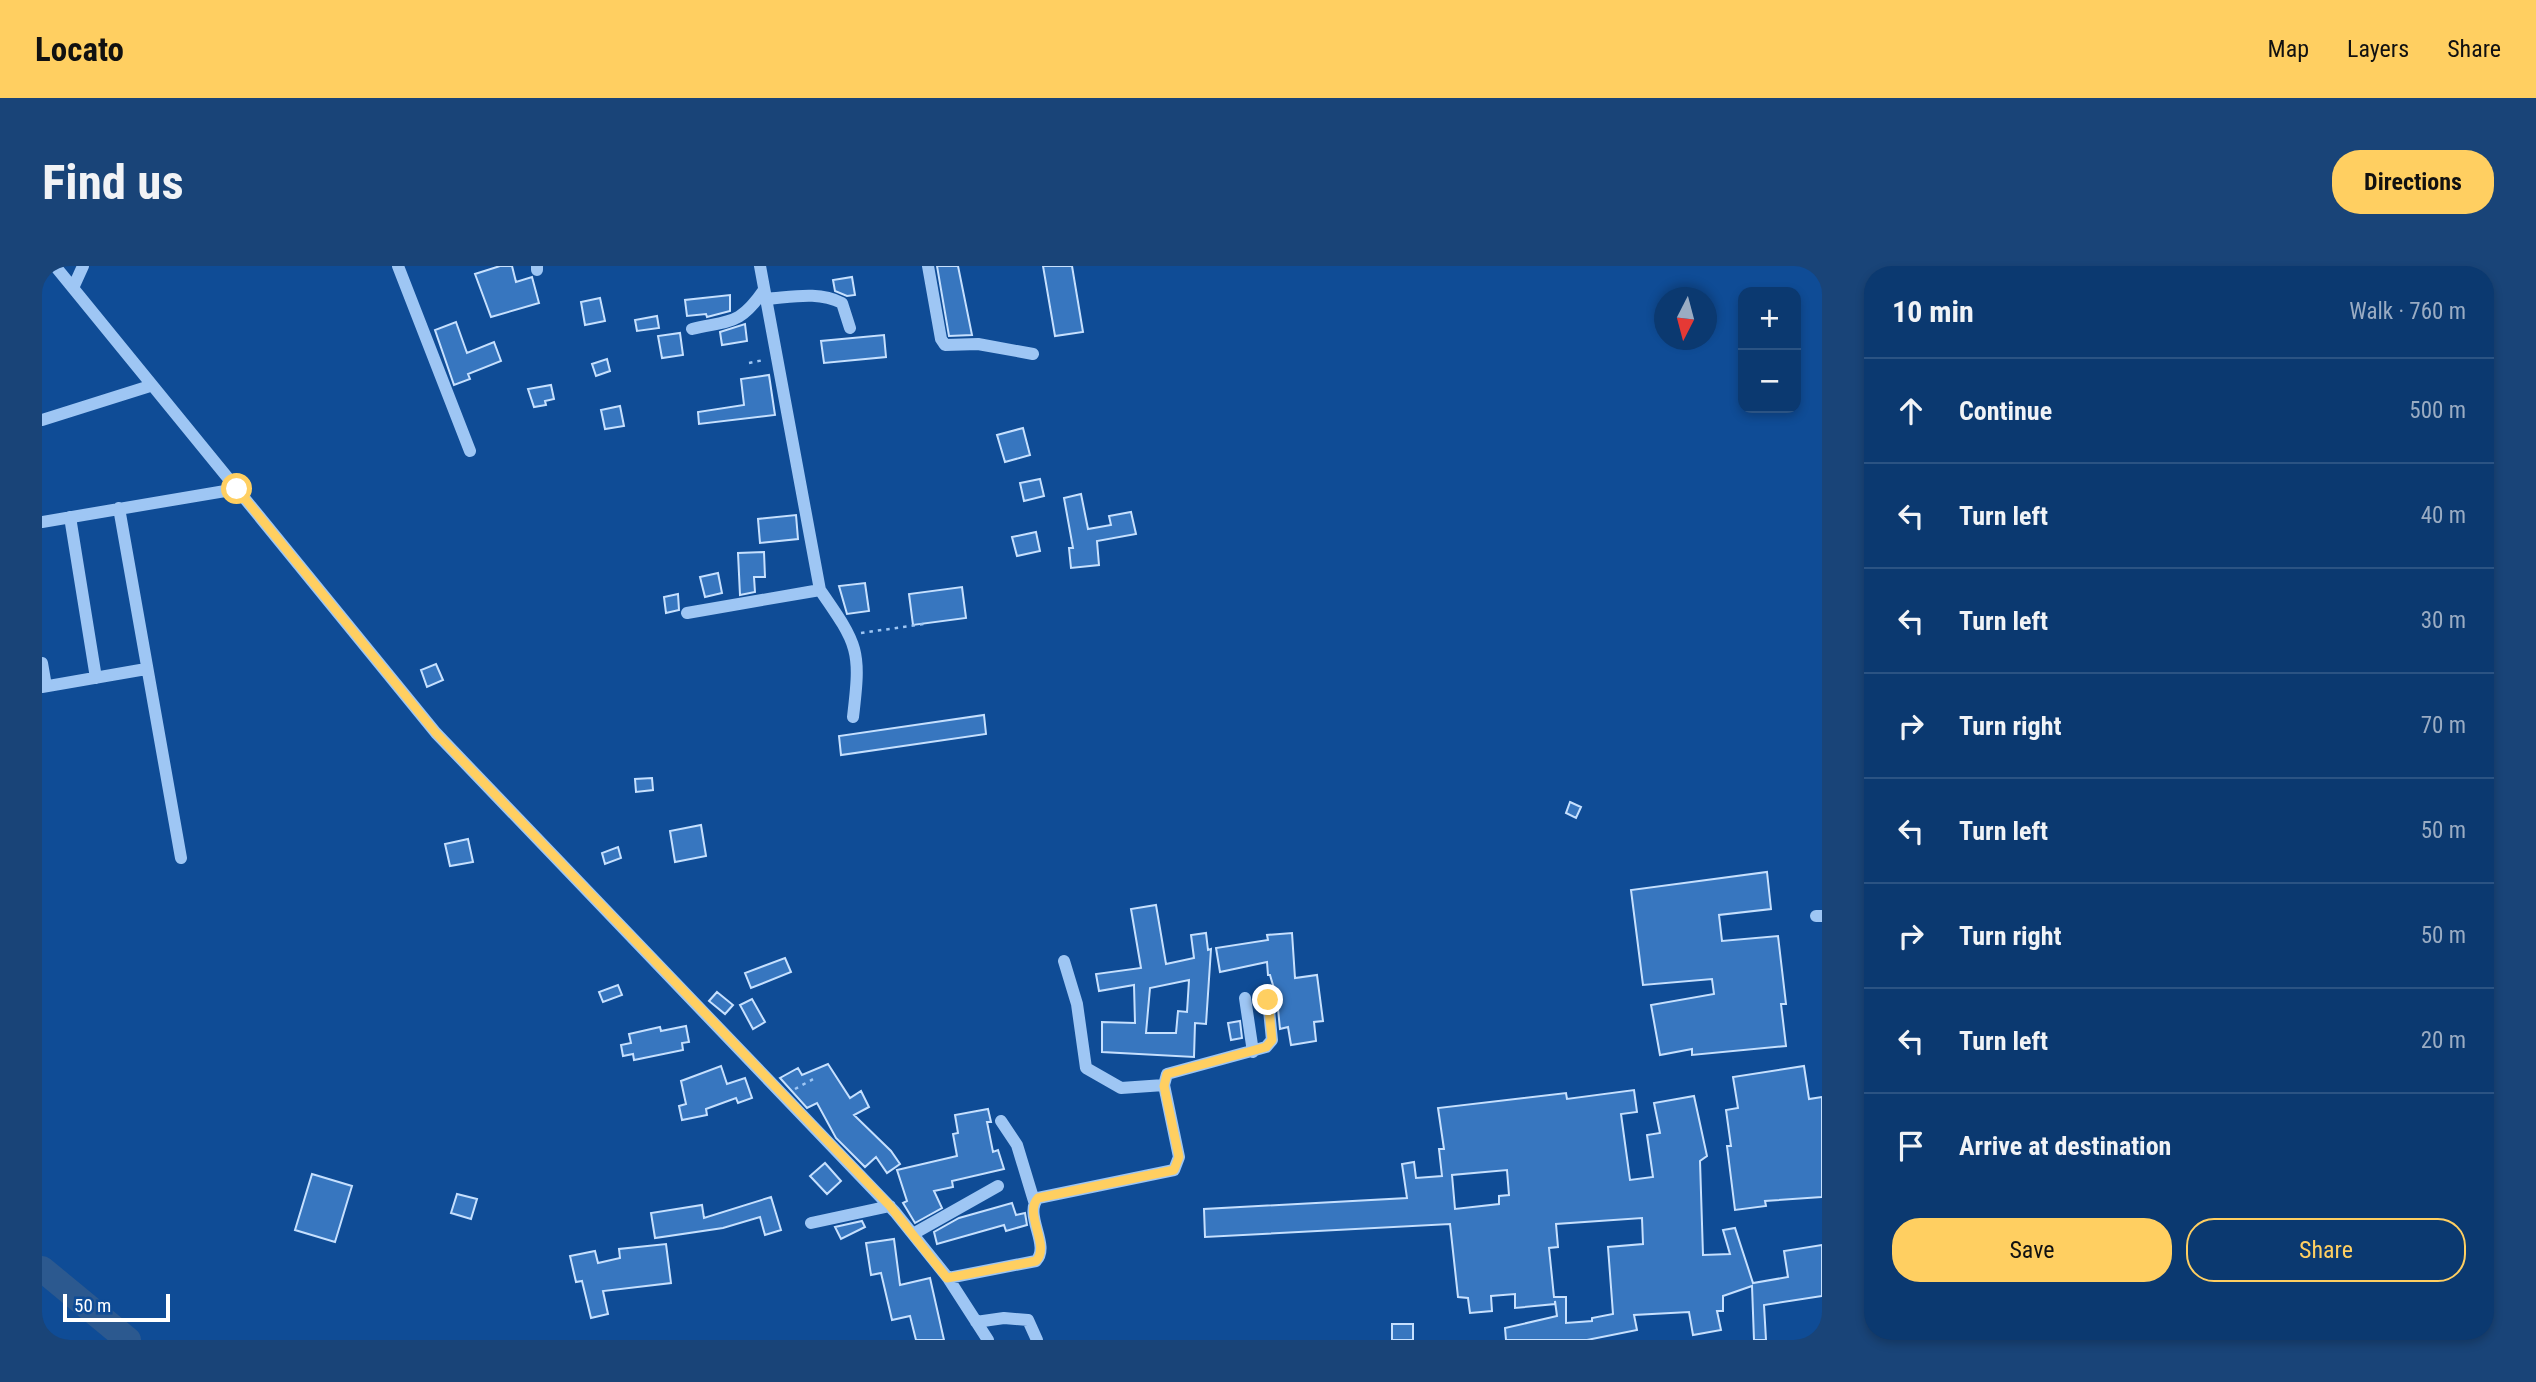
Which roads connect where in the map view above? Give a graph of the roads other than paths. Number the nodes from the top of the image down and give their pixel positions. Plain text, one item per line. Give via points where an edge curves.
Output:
1 (55, 266) edge
2 (83, 266) edge
3 (398, 266) edge
4 (760, 266) edge
5 (928, 266) edge
6 (73, 288) junction
7 (765, 294) junction
8 (850, 328) dead end
9 (692, 329) dead end
10 (1033, 354) dead end
11 (150, 386) junction
12 (42, 420) edge
13 (470, 451) dead end
14 (237, 489) junction
15 (119, 508) junction
16 (70, 517) junction
17 (42, 522) edge
18 (820, 590) junction
19 (687, 613) dead end
20 (42, 663) edge
21 (146, 669) junction
22 (96, 678) junction
23 (44, 686) edge
24 (852, 717) dead end
25 (181, 858) dead end
26 (1064, 961) dead end
27 (1245, 998) dead end
28 (1268, 1000) dead end
29 (1253, 1052) junction
30 (1164, 1086) junction
31 (1000, 1121) dead end
32 (998, 1186) dead end
33 (1034, 1201) junction
34 (890, 1206) junction
35 (811, 1223) dead end
36 (913, 1234) junction
37 (947, 1278) junction
38 (976, 1322) junction
39 (988, 1340) edge
40 (1037, 1340) edge

1 - 6 street
2 - 6 street
3 - 13 street
4 - 7 street
5 - 10 street via 945,345 978,344
6 - 11 street
7 - 8 street via 832,298 842,303
7 - 9 street via 738,318
7 - 18 street
11 - 12 street
11 - 14 street
14 - 15 street
14 - 34 street via 436,733
15 - 16 street
15 - 21 street
16 - 17 street
16 - 22 street
18 - 19 street
18 - 24 street via 851,634 859,666
20 - 23 street
21 - 22 street
21 - 25 street
22 - 23 street
26 - 30 street via 1077,1004 1086,1068 1121,1088
27 - 29 street
28 - 29 street via 1272,1040
29 - 30 street via 1178,1069 1167,1074
30 - 33 street via 1179,1157 1174,1170
31 - 33 street via 1017,1145
32 - 36 street
33 - 37 street via 1041,1253 1036,1261
34 - 35 street
34 - 36 street
36 - 37 street
37 - 38 street
38 - 39 street
38 - 40 street via 1028,1320

